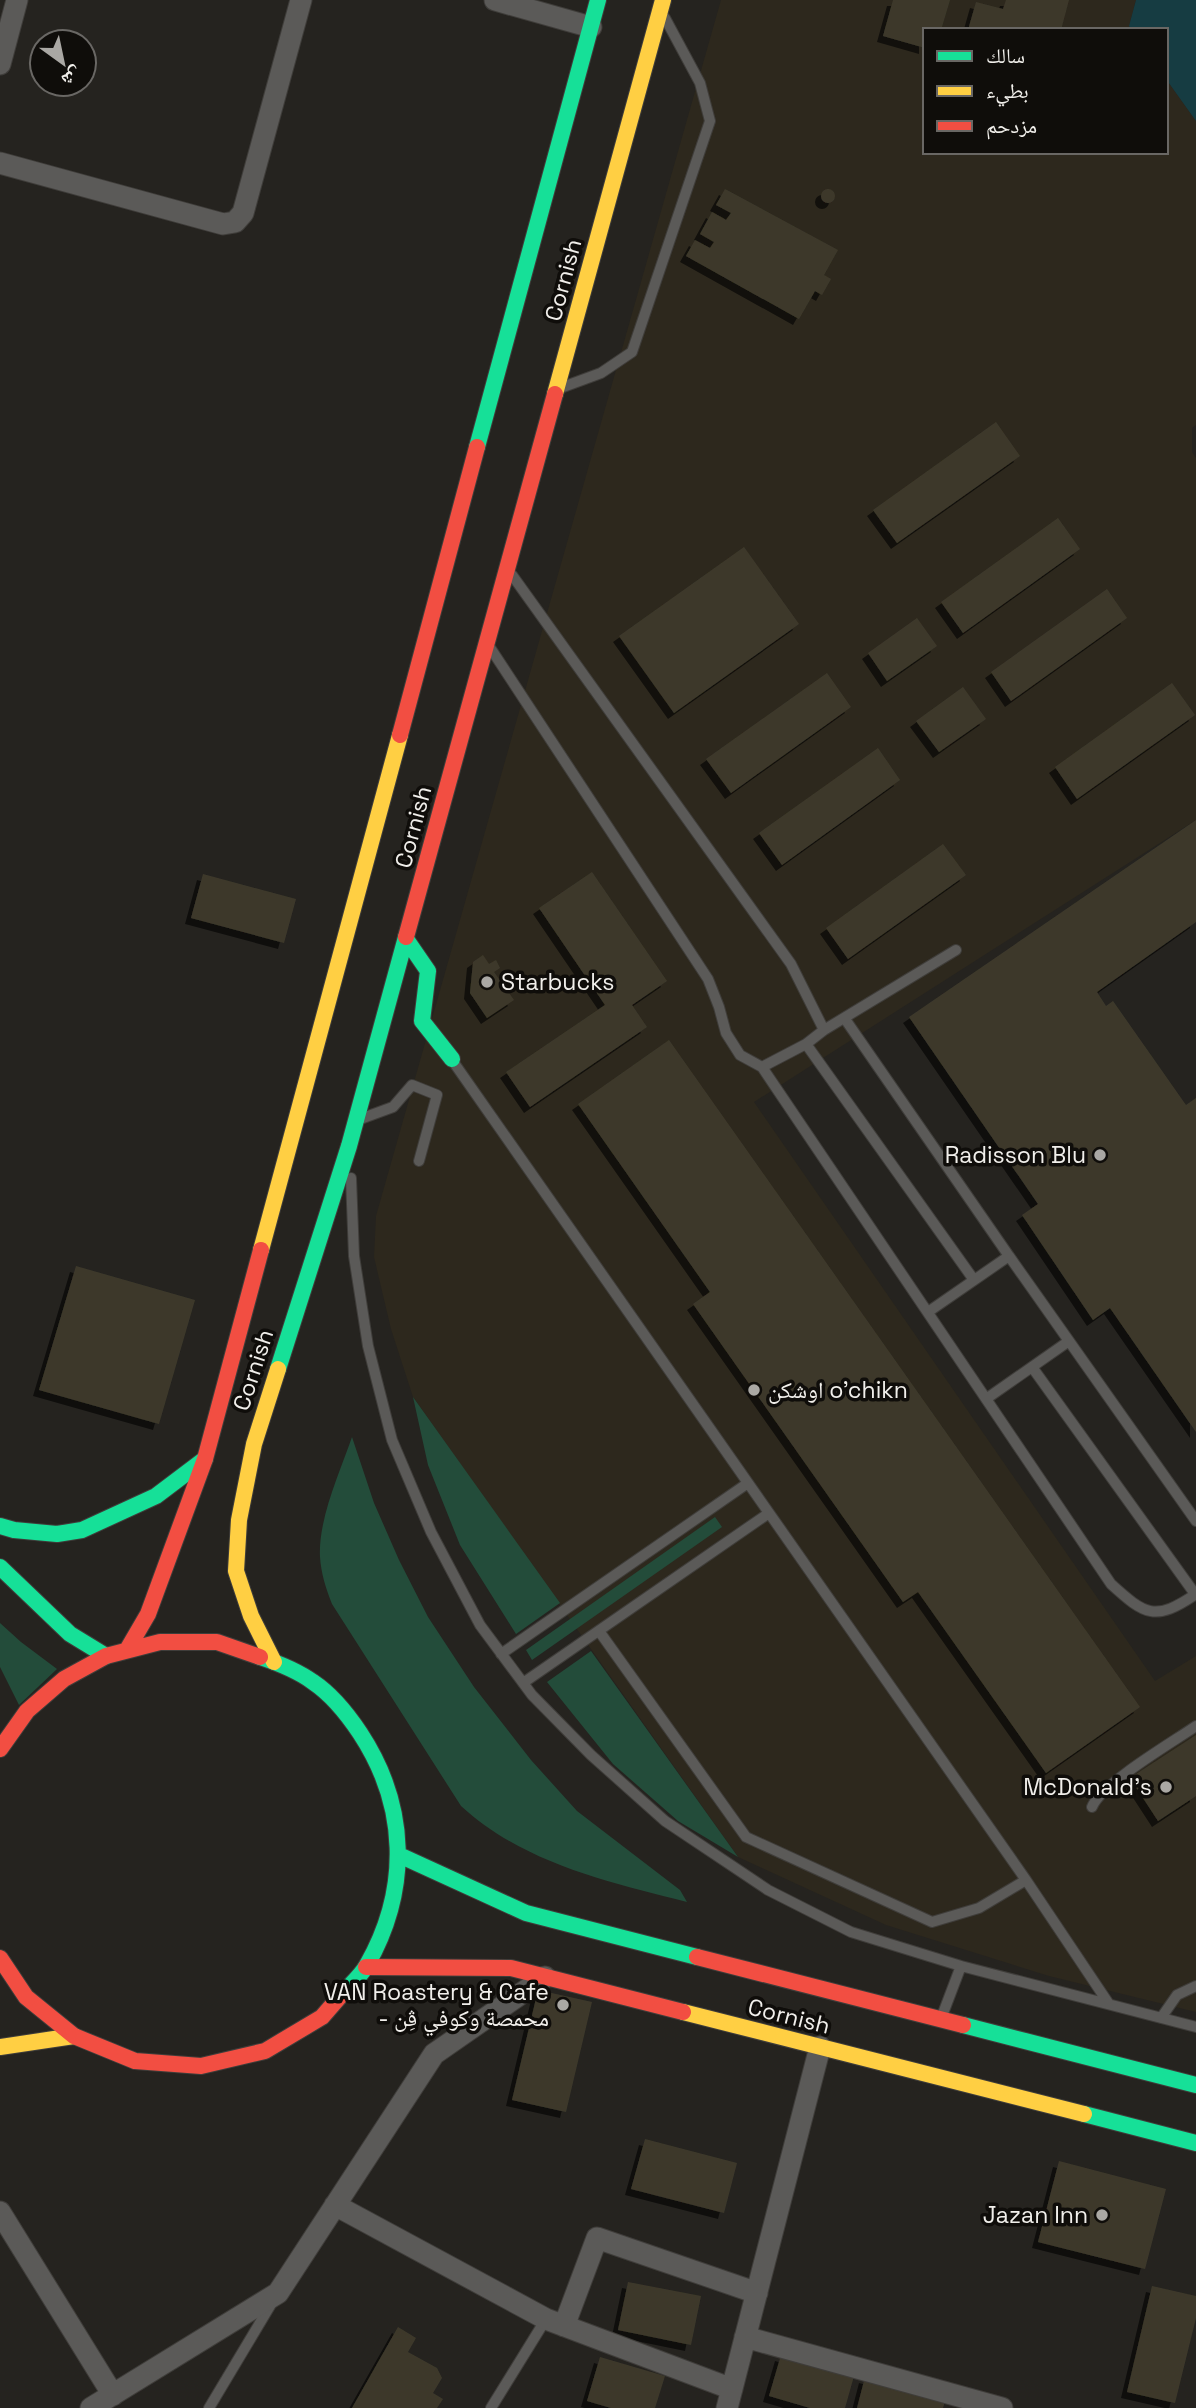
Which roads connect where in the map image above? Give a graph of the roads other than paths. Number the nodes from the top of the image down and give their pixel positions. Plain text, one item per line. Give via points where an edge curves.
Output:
1 (17, 0) edge
2 (301, 0) edge
3 (495, 0) edge
4 (598, 0) edge
5 (662, 5) edge
6 (590, 27) junction
7 (0, 64) edge
8 (0, 163) edge
9 (557, 390) junction
10 (508, 568) junction
11 (487, 644) junction
12 (406, 939) junction
13 (956, 950) dead end
14 (845, 1019) junction
15 (824, 1030) junction
16 (806, 1044) junction
17 (452, 1059) joint
18 (762, 1067) junction
19 (357, 1120) junction
20 (349, 1146) junction
21 (419, 1161) dead end
22 (1009, 1256) junction
23 (974, 1280) junction
24 (928, 1312) junction
25 (1069, 1341) junction
26 (1032, 1367) junction
27 (986, 1399) junction
28 (205, 1459) junction
29 (748, 1483) junction
30 (769, 1513) junction
31 (1196, 1521) edge
32 (0, 1527) edge
33 (0, 1567) edge
34 (1196, 1594) edge
35 (599, 1631) junction
36 (127, 1650) junction
37 (501, 1654) junction
38 (106, 1656) junction
39 (274, 1662) junction
40 (523, 1683) junction
41 (1196, 1726) edge
42 (0, 1749) edge
43 (1092, 1807) dead end
44 (399, 1854) junction
45 (1026, 1880) junction
46 (0, 1958) edge
47 (961, 1966) junction
48 (366, 1967) junction
49 (545, 1977) junction
50 (1196, 1986) edge
51 (1109, 2004) junction
52 (1161, 2018) junction
53 (941, 2019) junction
54 (1196, 2027) edge
55 (74, 2036) junction
56 (0, 2047) edge
57 (820, 2047) junction
58 (1196, 2085) edge
59 (1196, 2143) edge
60 (335, 2205) junction
61 (0, 2212) edge
62 (278, 2293) junction
63 (757, 2293) junction
64 (555, 2322) junction
65 (745, 2337) junction
66 (113, 2395) junction
67 (729, 2398) edge
68 (998, 2407) edge
69 (91, 2408) edge
70 (209, 2408) edge
71 (491, 2408) edge

1 - 7 street
2 - 8 street via 243,213 234,222 223,224
3 - 6 street
4 - 6 main road, Cornish
5 - 9 main road, Cornish
5 - 9 lane via 700,83 710,121 632,352 601,373
6 - 28 main road, Cornish
9 - 10 main road, Cornish
10 - 11 main road, Cornish
10 - 15 lane via 791,964
11 - 12 main road, Cornish
11 - 18 lane via 708,979 726,1033 740,1055
12 - 17 main road via 428,971 422,1021
12 - 19 main road, Cornish
13 - 14 lane
14 - 15 lane
14 - 22 lane
15 - 16 lane
16 - 18 lane
16 - 23 lane
17 - 29 lane
18 - 24 lane
19 - 20 main road, Cornish
19 - 21 lane via 393,1107 412,1085 437,1095
20 - 37 lane via 354,1256 368,1346 392,1440 430,1532 480,1625
20 - 39 main road, Cornish via 254,1444 239,1520 236,1571
22 - 23 lane
22 - 25 lane
23 - 24 lane
24 - 27 lane
25 - 26 lane
25 - 31 lane
26 - 27 lane
26 - 34 lane
27 - 34 lane via 1111,1584 1135,1605 1154,1613 1177,1607
28 - 32 main road via 156,1496 82,1530 57,1534
28 - 36 main road, Cornish via 148,1614
29 - 30 lane
29 - 37 lane
30 - 35 lane
30 - 45 lane
33 - 38 main road via 70,1634
35 - 40 lane
35 - 45 lane via 746,1837 932,1922 979,1908
36 - 38 main road
36 - 39 main road via 160,1642 217,1643
37 - 40 lane
38 - 42 main road via 64,1679 27,1710
39 - 44 main road via 314,1682 350,1717 377,1758 394,1805
40 - 47 lane via 592,1755 666,1821 768,1891 851,1932
41 - 43 lane via 1115,1782
44 - 48 main road via 390,1913
44 - 53 main road, Cornish via 526,1913
45 - 51 lane
46 - 55 main road via 26,1997
47 - 51 lane
47 - 53 lane
48 - 49 main road, Cornish via 511,1968
48 - 55 main road via 322,2017 265,2051 201,2066 135,2061
49 - 57 main road, Cornish
49 - 60 street via 434,2054
50 - 52 lane via 1177,1994
51 - 52 lane
52 - 54 lane
53 - 58 main road, Cornish
55 - 56 main road
57 - 59 main road, Cornish
57 - 63 street
60 - 62 street
60 - 64 street
61 - 66 street
62 - 66 street
62 - 70 lane
63 - 64 street via 597,2238
63 - 65 street
64 - 67 street
64 - 71 lane
65 - 67 street
65 - 68 street
66 - 69 street

